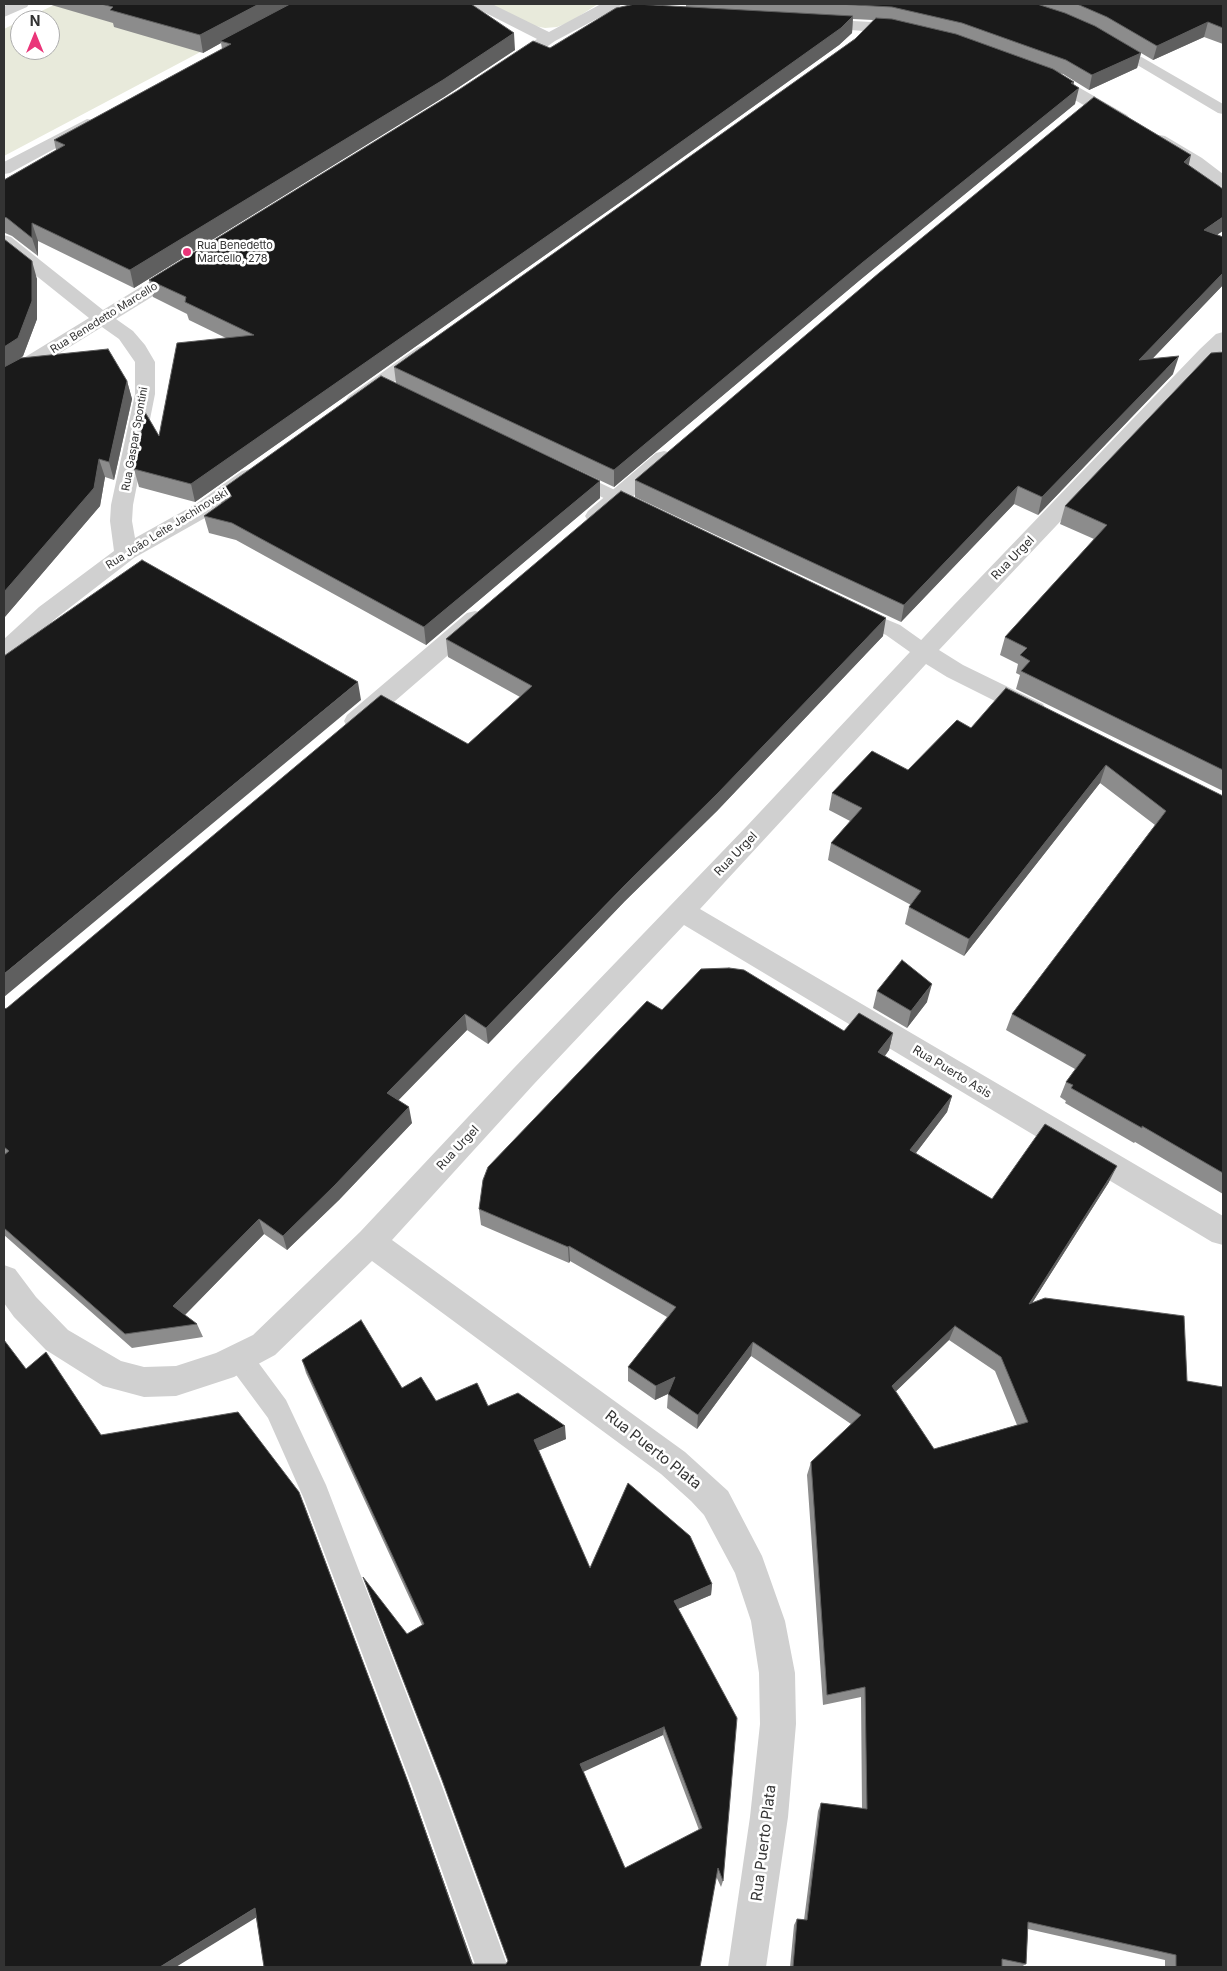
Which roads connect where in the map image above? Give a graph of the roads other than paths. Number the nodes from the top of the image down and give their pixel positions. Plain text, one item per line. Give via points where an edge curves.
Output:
1 (22, 4) edge
2 (480, 4) edge
3 (613, 10) edge
4 (4, 12) edge
5 (798, 23) edge
6 (870, 26) junction
7 (924, 34) edge
8 (1098, 36) edge
9 (549, 38) junction
10 (853, 43) edge
11 (1032, 70) edge
12 (491, 76) edge
13 (1091, 102) junction
14 (1223, 110) edge
15 (103, 115) edge
16 (1072, 117) edge
17 (4, 169) edge
18 (1223, 182) edge
19 (4, 241) edge
20 (197, 260) edge
21 (101, 319) junction
22 (444, 338) edge
23 (1223, 338) edge
24 (4, 379) edge
25 (340, 412) edge
26 (678, 446) edge
27 (268, 464) edge
28 (556, 468) edge
29 (617, 498) junction
30 (653, 515) edge
31 (583, 527) edge
32 (126, 553) junction
33 (494, 603) edge
34 (840, 605) edge
35 (4, 652) edge
36 (924, 652) junction
37 (1054, 720) edge
38 (342, 733) edge
39 (682, 911) junction
40 (1223, 1232) edge
41 (371, 1242) junction
42 (4, 1279) edge
43 (240, 1358) junction
44 (492, 1967) edge
45 (747, 1967) edge

1 - 4 street
2 - 9 street
3 - 9 street
5 - 6 street
6 - 7 street
6 - 10 street
8 - 14 lane
9 - 12 street
11 - 13 street via 1056,80
13 - 16 street
13 - 18 street via 1196,162
15 - 17 street
19 - 21 street, Rua Gaspar Spontini
20 - 21 street, Rua Benedetto Marcello
21 - 24 street, Rua Benedetto Marcello
21 - 32 street, Rua Gaspar Spontini via 126,335 145,362 144,394 122,505
22 - 25 street via 389,388
23 - 36 street, Rua Urgel
26 - 29 street
27 - 32 street, Rua João Leite Jachinovski via 204,510
28 - 29 lane
29 - 30 lane
29 - 31 street
32 - 35 street, Rua João Leite Jachinovski via 47,613
33 - 38 street
34 - 36 lane via 893,630
36 - 37 street
36 - 39 street, Rua Urgel
39 - 40 street, Rua Puerto Asis
39 - 41 street, Rua Urgel
41 - 43 street, Rua Urgel via 264,1345
41 - 45 street, Rua Puerto Plata via 673,1464 716,1504 735,1537 750,1568 768,1621 777,1673 778,1724 769,1817
42 - 43 street via 58,1340 114,1375 144,1382 176,1381 203,1374
43 - 44 lane via 277,1408 316,1495

